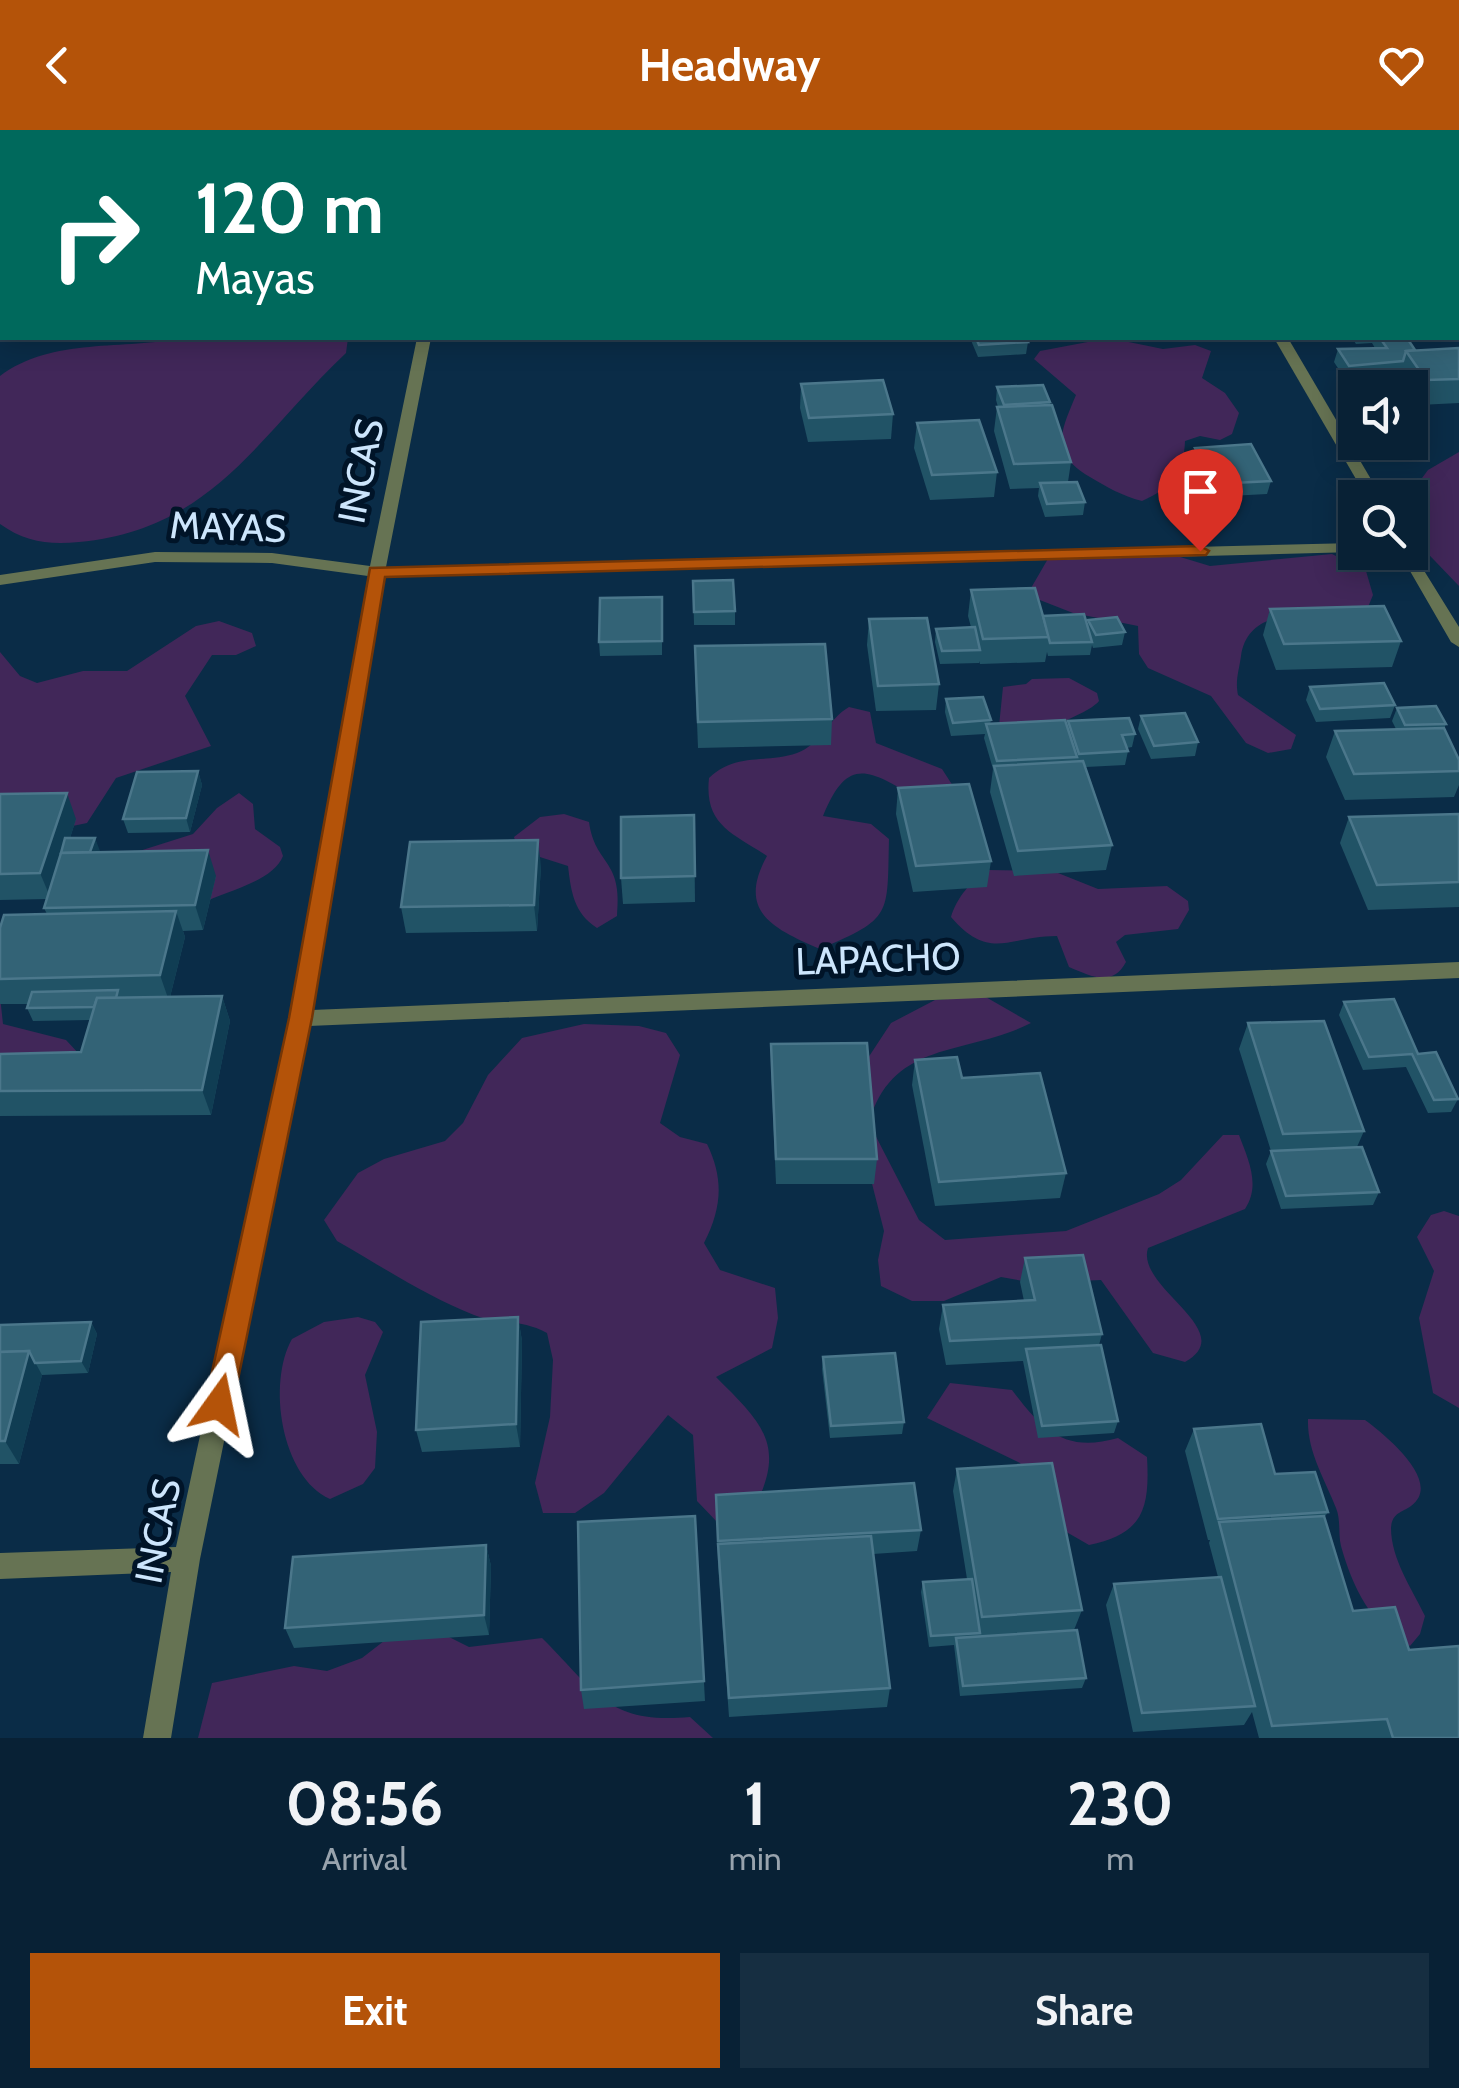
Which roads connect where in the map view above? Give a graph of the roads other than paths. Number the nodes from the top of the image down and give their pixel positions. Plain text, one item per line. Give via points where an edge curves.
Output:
1 (424, 340) edge
2 (1282, 340) edge
3 (1364, 480) edge
4 (1338, 548) edge
5 (1418, 570) edge
6 (376, 572) junction
7 (0, 580) edge
8 (1459, 642) edge
9 (1459, 970) edge
10 (300, 1018) junction
11 (186, 1559) junction
12 (0, 1566) edge
13 (158, 1738) edge

1 - 6 street, INCAS
2 - 3 street
4 - 6 street, MAYAS
5 - 8 street
6 - 7 street, MAYAS via 272,558 154,557
6 - 10 street, INCAS
9 - 10 street, LAPACHO
10 - 11 street, INCAS
11 - 12 street
11 - 13 street, INCAS

